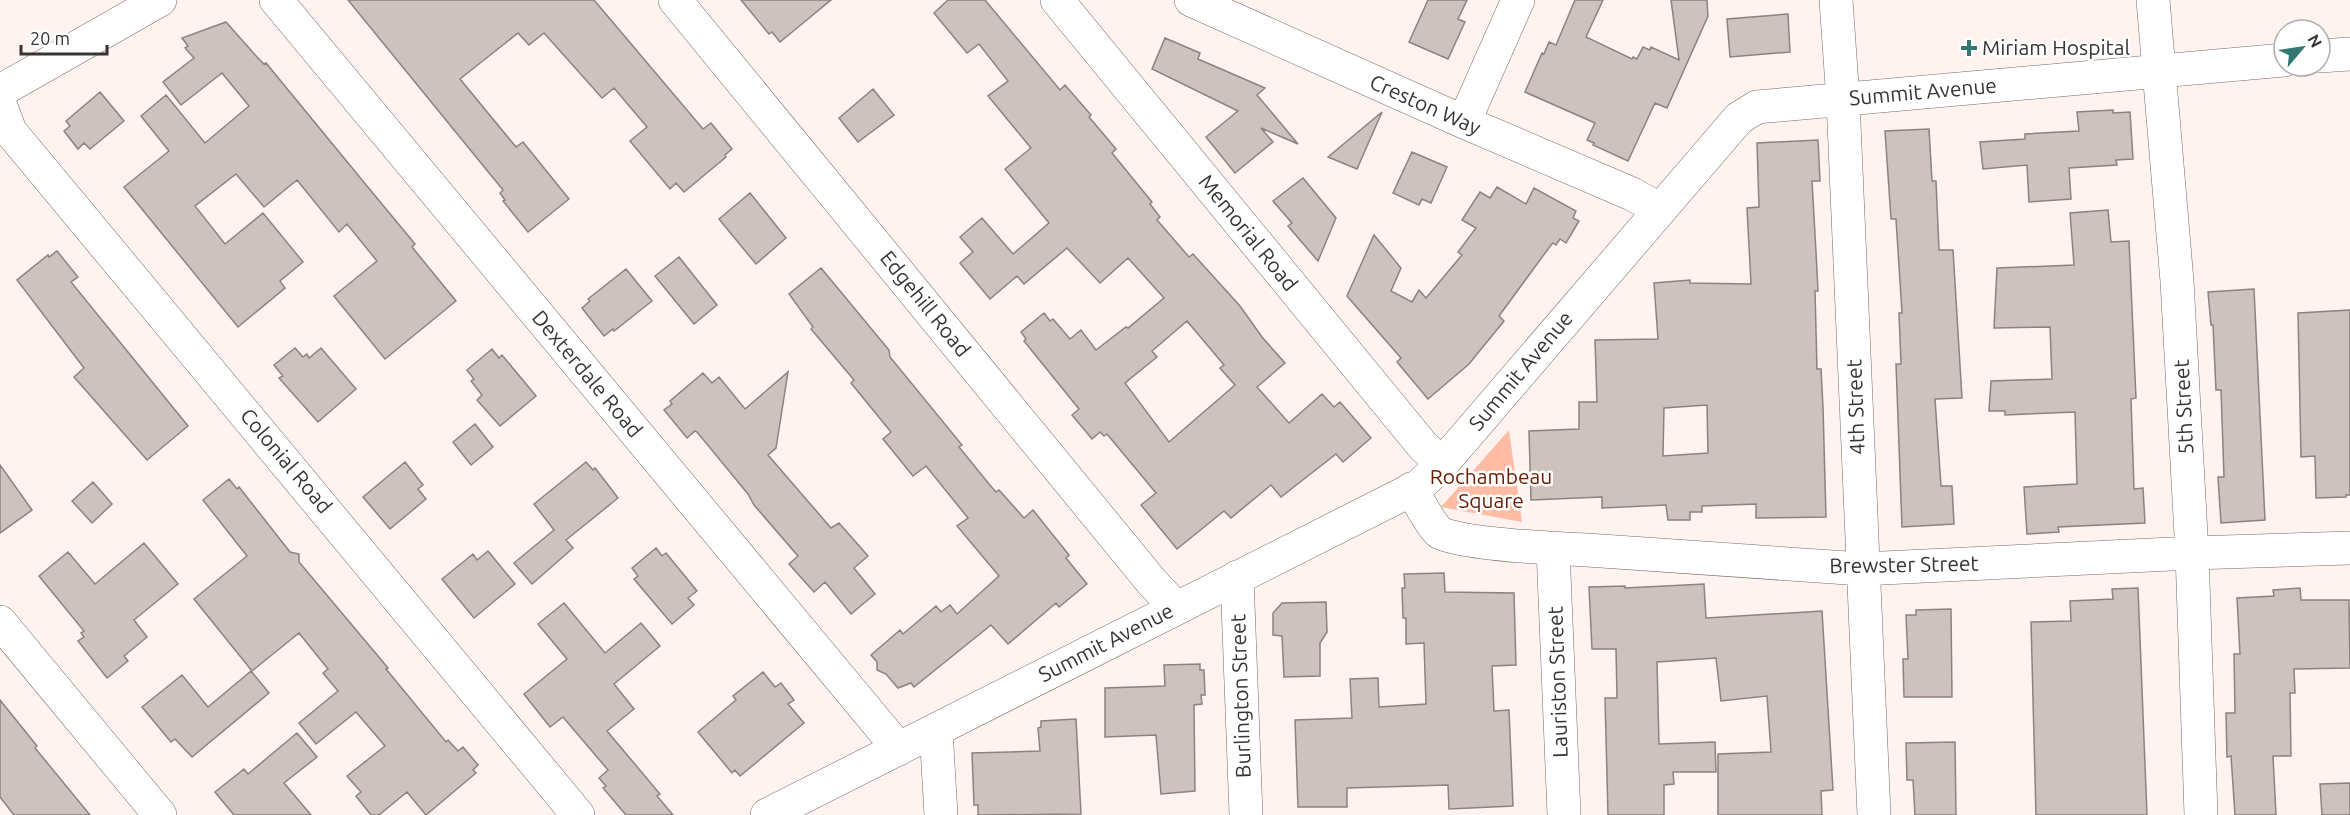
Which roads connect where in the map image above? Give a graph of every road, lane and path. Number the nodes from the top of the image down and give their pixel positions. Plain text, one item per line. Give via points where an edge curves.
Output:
1 (160, 0) edge
2 (276, 0) edge
3 (675, 0) edge
4 (1057, 0) edge
5 (1191, 0) edge
6 (1518, 0) edge
7 (1836, 0) edge
8 (2153, 0) edge
9 (2350, 54) edge
10 (2332, 55) edge
11 (2272, 61) edge
12 (2158, 71) junction
13 (0, 91) edge
14 (1843, 100) junction
15 (0, 104) edge
16 (1464, 122) junction
17 (1659, 209) junction
18 (1442, 464) junction
19 (1412, 489) junction
20 (2350, 548) edge
21 (1553, 549) junction
22 (2192, 553) junction
23 (1862, 569) junction
24 (1237, 577) junction
25 (1176, 608) junction
26 (0, 622) edge
27 (936, 729) junction
28 (899, 748) junction
29 (160, 815) edge
30 (578, 815) edge
31 (767, 815) edge
32 (940, 815) edge
33 (1246, 815) edge
34 (1564, 815) edge
35 (1875, 815) edge
36 (2201, 815) edge

1 - 13 street
2 - 28 street, Dexterdale Road
3 - 25 street, Edgehill Road
4 - 18 street, Memorial Road
5 - 16 street, Creston Way
6 - 16 street
7 - 14 street, 4th Street
8 - 12 street, 5th Street
9 - 10 street
11 - 12 street, Summit Avenue
12 - 14 street, Summit Avenue
12 - 22 street, 5th Street via 2177,281
14 - 17 street, Summit Avenue via 1756,107 1739,117
14 - 23 street, 4th Street
15 - 30 street, Colonial Road via 10,130
16 - 17 street, Creston Way
17 - 18 street, Summit Avenue
18 - 19 street, Summit Avenue
19 - 21 street, Brewster Street via 1440,533 1458,539
19 - 24 street, Summit Avenue
20 - 22 street, Brewster Street
21 - 23 street, Brewster Street
21 - 34 street, Lauriston Street
22 - 23 street, Brewster Street
22 - 36 street, 5th Street
23 - 35 street, 4th Street
24 - 25 street, Summit Avenue
24 - 33 street, Burlington Street
25 - 27 street, Summit Avenue
26 - 29 street
27 - 28 street, Summit Avenue
27 - 32 street
28 - 31 street, Summit Avenue

